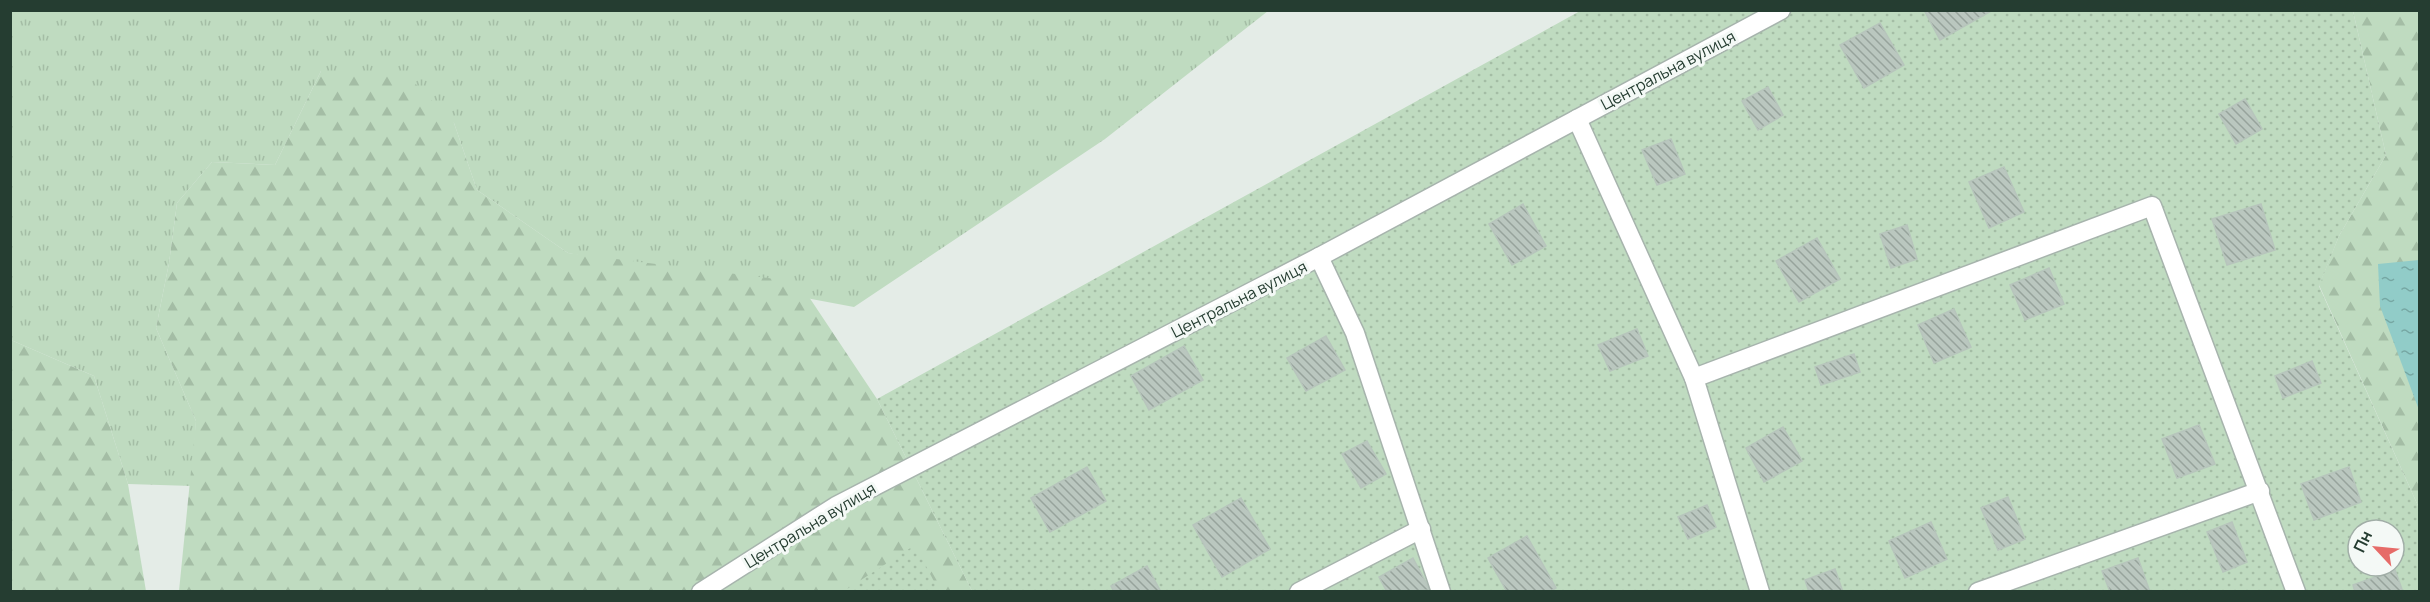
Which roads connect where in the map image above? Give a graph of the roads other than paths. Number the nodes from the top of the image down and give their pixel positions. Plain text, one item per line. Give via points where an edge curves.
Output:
1 (1781, 10) edge
2 (1577, 119) junction
3 (1319, 257) junction
4 (1694, 378) junction
5 (2259, 491) junction
6 (1422, 529) junction
7 (701, 591) edge
8 (1299, 591) edge
9 (1441, 591) edge
10 (1760, 591) edge
11 (1978, 591) edge
12 (2296, 591) edge

1 - 2 street, Центральна вулиця
2 - 3 street, Центральна вулиця
2 - 4 street
3 - 6 street via 1355,333
3 - 7 street, Центральна вулиця via 836,506
4 - 5 street via 2152,206
4 - 10 street
5 - 11 street
5 - 12 street
6 - 8 street
6 - 9 street

